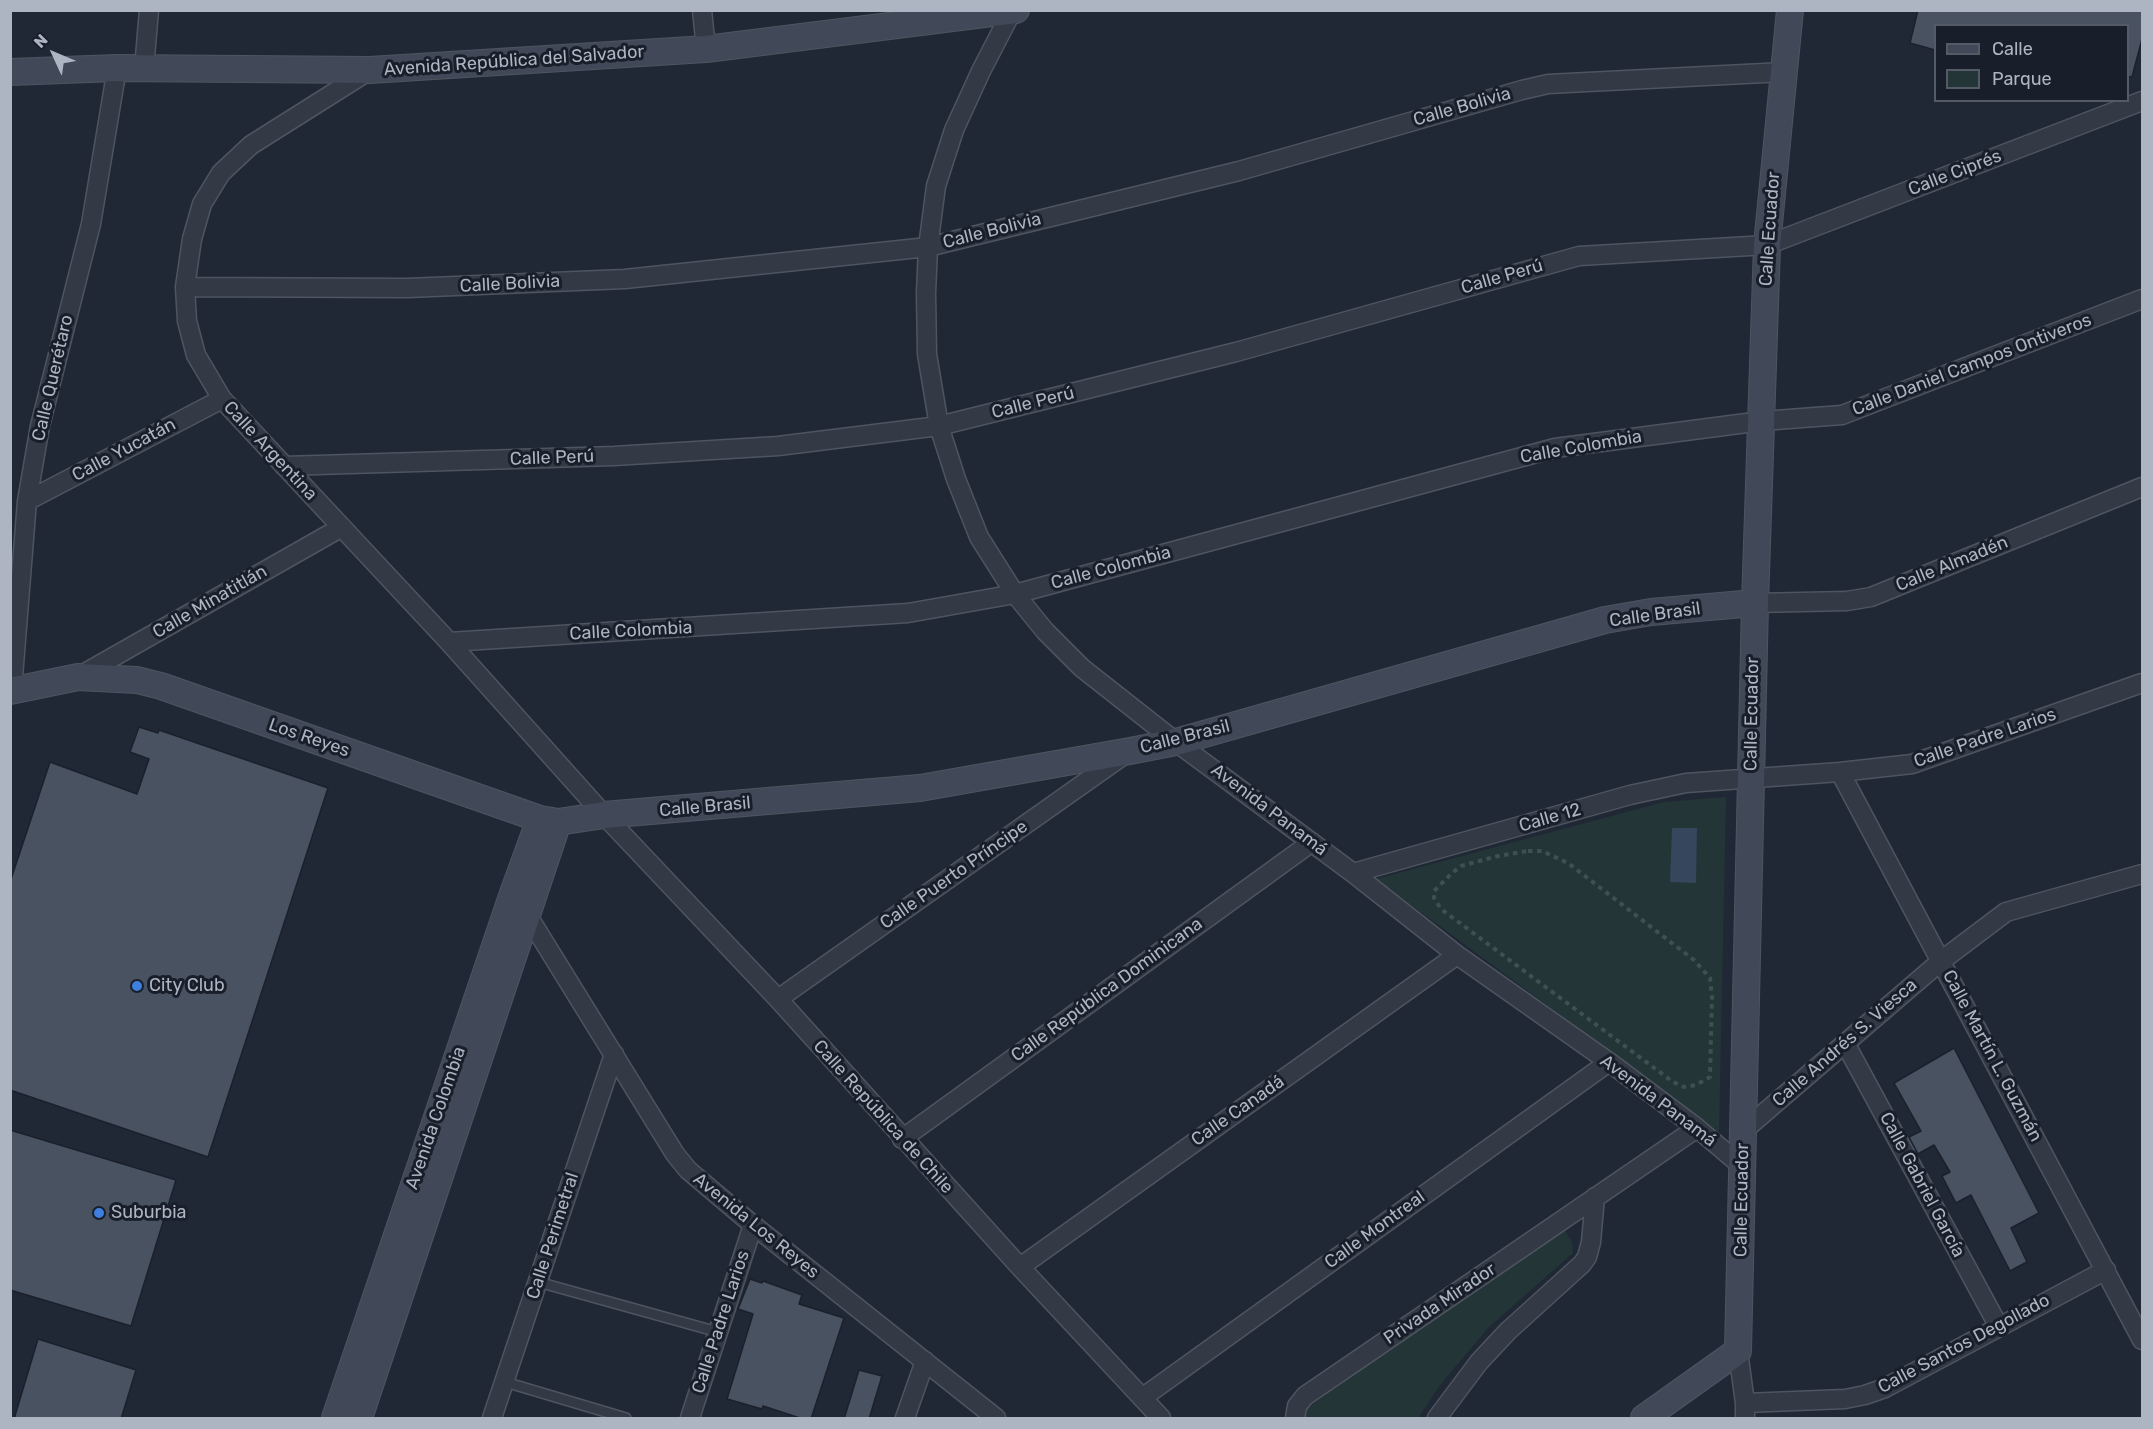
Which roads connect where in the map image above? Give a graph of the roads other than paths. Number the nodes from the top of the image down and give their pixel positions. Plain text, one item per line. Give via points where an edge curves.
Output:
1 (149, 10) edge
2 (702, 10) edge
3 (1790, 10) edge
4 (1014, 11) edge
5 (706, 49) junction
6 (117, 68) junction
7 (144, 69) junction
8 (370, 70) junction
9 (10, 72) edge
10 (1784, 72) junction
11 (2142, 101) edge
12 (1767, 245) junction
13 (928, 247) junction
14 (185, 288) junction
15 (2142, 299) edge
16 (222, 399) junction
17 (1762, 421) junction
18 (939, 426) junction
19 (284, 466) junction
20 (2142, 487) edge
21 (27, 501) junction
22 (342, 527) junction
23 (1015, 594) junction
24 (1755, 603) junction
25 (449, 642) junction
26 (78, 676) junction
27 (2142, 683) edge
28 (11, 691) edge
29 (1176, 742) junction
30 (1130, 751) junction
31 (1840, 772) junction
32 (1751, 778) junction
33 (604, 815) junction
34 (549, 821) junction
35 (1312, 842) junction
36 (1353, 873) junction
37 (2140, 880) edge
38 (520, 904) junction
39 (1457, 956) junction
40 (1941, 961) junction
41 (778, 999) junction
42 (1845, 1043) junction
43 (614, 1054) junction
44 (1609, 1062) junction
45 (1697, 1128) junction
46 (1743, 1131) junction
47 (902, 1139) junction
48 (1743, 1167) junction
49 (1595, 1197) junction
50 (753, 1225) junction
51 (1020, 1267) junction
52 (2106, 1270) junction
53 (538, 1282) junction
54 (1999, 1327) junction
55 (718, 1332) junction
56 (2141, 1336) edge
57 (1738, 1351) junction
58 (925, 1362) junction
59 (505, 1382) junction
60 (1142, 1398) junction
61 (1745, 1411) edge
62 (347, 1416) edge
63 (492, 1419) edge
64 (626, 1419) edge
65 (690, 1419) edge
66 (905, 1419) edge
67 (996, 1419) edge
68 (1161, 1419) edge
69 (1295, 1419) edge
70 (1437, 1419) edge
71 (1644, 1419) edge

1 - 7 street
2 - 5 street
3 - 10 street, Calle Ecuador
4 - 5 street, Avenida República del Salvador
4 - 13 street, Avenida Panamá via 954,130 936,186
5 - 8 street, Avenida República del Salvador
6 - 7 street, Avenida República del Salvador
6 - 9 street, Avenida República del Salvador
6 - 21 street, Calle Querétaro via 91,224 40,426
7 - 8 street, Avenida República del Salvador
8 - 14 street, Calle Argentina via 251,145 221,173 202,204
10 - 12 street, Calle Ecuador
10 - 13 street, Calle Bolivia via 1575,81 1522,90 1239,171
11 - 12 street, Calle Ciprés
12 - 17 street, Calle Ecuador
12 - 18 street, Calle Perú via 1579,256 1236,352
13 - 14 street, Calle Bolivia via 625,279 407,288
13 - 18 street, Avenida Panamá via 927,354
14 - 16 street, Calle Argentina via 187,321 196,355
15 - 17 street, Calle Daniel Campos Ontiveros via 1849,413
16 - 19 street, Calle Argentina
16 - 21 street, Calle Yucatán
17 - 23 street, Calle Colombia via 1555,448
17 - 24 street, Calle Ecuador
18 - 19 street, Calle Perú via 767,447
18 - 23 street, Avenida Panamá via 979,537
19 - 22 street, Calle Argentina
20 - 24 street, Calle Almadén via 1871,597
21 - 28 street, Calle Querétaro
22 - 25 street, Calle Argentina
22 - 26 street, Calle Minatitlán
23 - 25 street, Calle Colombia via 908,613
23 - 29 street, Avenida Panamá via 1082,668
24 - 29 street, Calle Brasil via 1605,620
24 - 32 street, Calle Ecuador
25 - 33 street, Calle Argentina
26 - 28 street, Los Reyes
26 - 34 street, Los Reyes via 137,680 160,686
27 - 31 street, Calle Padre Larios via 1912,764
29 - 30 street, Calle Brasil
29 - 35 street, Avenida Panamá
30 - 33 street, Calle Brasil via 910,789
30 - 41 street, Calle Puerto Príncipe
31 - 32 street, Calle Padre Larios
31 - 40 street, Calle Martín L. Guzmán
32 - 36 street, Calle 12 via 1686,783 1630,795
32 - 46 street, Calle Ecuador
33 - 34 street, Los Reyes
33 - 41 street, Calle República de Chile
34 - 38 street, Avenida Colombia
35 - 36 street, Avenida Panamá
35 - 47 street, Calle República Dominicana
36 - 39 street, Avenida Panamá
37 - 40 street, Calle Andrés S. Viesca via 2006,912
38 - 43 street, Avenida Los Reyes
38 - 62 street, Avenida Colombia
39 - 44 street, Avenida Panamá
39 - 51 street, Calle Canadá
40 - 42 street, Calle Andrés S. Viesca
40 - 52 street, Calle Martín L. Guzmán
41 - 47 street, Calle República de Chile
42 - 46 street, Calle Andrés S. Viesca
42 - 54 street, Calle Gabriel García
43 - 50 street, Avenida Los Reyes via 675,1154 704,1185
43 - 53 street, Calle Perimetral
44 - 45 street, Avenida Panamá
44 - 60 street, Calle Montreal
45 - 48 street, Avenida Panamá
45 - 49 street, Privada Mirador
46 - 48 street, Calle Ecuador
47 - 51 street, Calle República de Chile
48 - 57 street, Calle Ecuador
49 - 69 street, Privada Mirador via 1305,1396 1297,1406
49 - 70 street via 1587,1257 1479,1362
50 - 55 street, Calle Padre Larios
50 - 58 street, Avenida Los Reyes
51 - 60 street, Calle República de Chile
52 - 54 street, Calle Santos Degollado
52 - 56 street, Calle Martín L. Guzmán
53 - 55 lane
53 - 59 street, Calle Perimetral
54 - 61 street, Calle Santos Degollado via 1865,1395
55 - 65 street, Calle Padre Larios
57 - 61 street, Calle Ecuador
57 - 71 street
58 - 66 street
58 - 67 street, Avenida Los Reyes
59 - 63 street, Calle Perimetral
59 - 64 lane
60 - 68 street, Calle República de Chile

